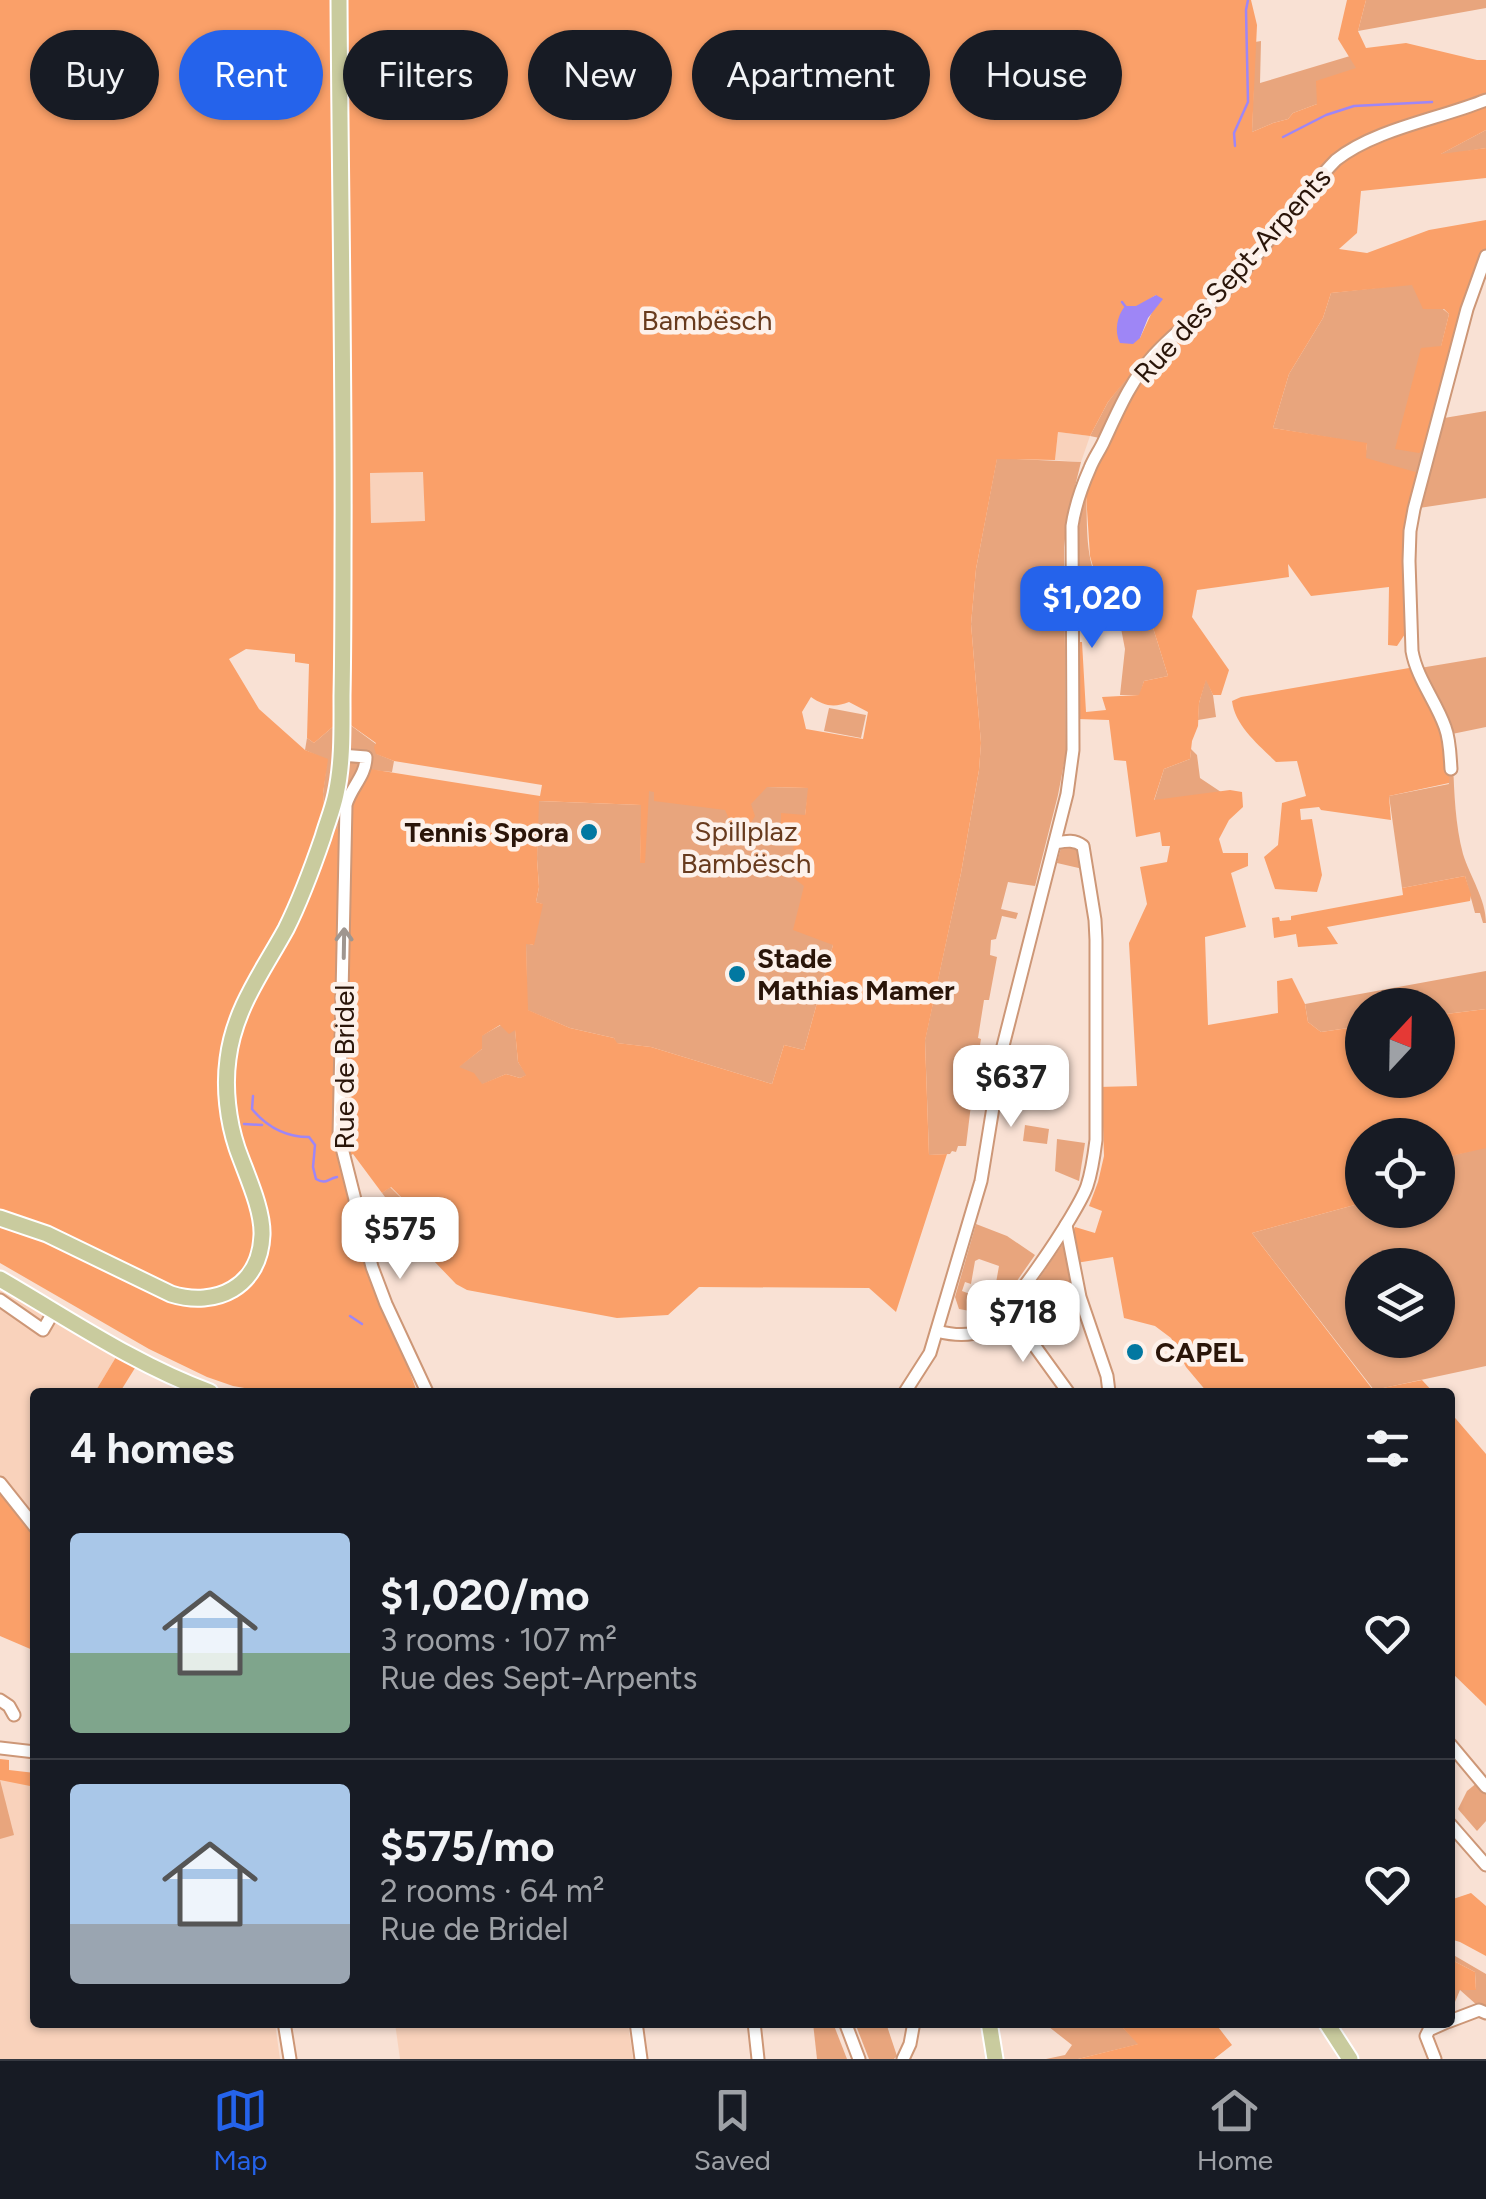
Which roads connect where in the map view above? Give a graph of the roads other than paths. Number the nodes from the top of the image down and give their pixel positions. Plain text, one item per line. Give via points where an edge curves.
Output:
1 (339, 0) edge
2 (1486, 100) edge
3 (1486, 256) edge
4 (341, 755) junction
5 (1451, 769) dead end
6 (1055, 843) junction
7 (0, 1218) edge
8 (1066, 1225) junction
9 (0, 1279) edge
10 (0, 1300) edge
11 (54, 1311) junction
12 (1004, 1313) junction
13 (938, 1331) junction
14 (175, 1386) edge
15 (425, 1388) edge
16 (908, 1388) edge
17 (1065, 1388) edge
18 (1109, 1388) edge
19 (0, 1482) edge
20 (30, 1521) edge
21 (0, 1700) edge
22 (14, 1714) dead end
23 (0, 1748) edge
24 (1455, 1750) edge
25 (30, 1751) edge
26 (1486, 1788) edge
27 (1455, 1830) edge
28 (1486, 1865) edge
29 (1486, 2013) edge
30 (1455, 2020) edge
31 (285, 2028) edge
32 (638, 2028) edge
33 (755, 2028) edge
34 (847, 2028) edge
35 (913, 2028) edge
36 (990, 2028) edge
37 (1330, 2028) edge
38 (1435, 2028) edge
39 (290, 2059) edge
40 (641, 2059) edge
41 (758, 2059) edge
42 (859, 2059) edge
43 (902, 2059) edge
44 (995, 2059) edge
45 (1350, 2059) edge
46 (1434, 2059) edge

1 - 4 main road
2 - 6 street, Rue des Sept-Arpents via 1351,148 1216,300 1139,374 1090,465 1072,520 1073,750
3 - 5 street via 1410,531 1412,650 1448,736
4 - 7 main road via 311,871 234,1028 226,1094 262,1232 242,1283 226,1294 188,1300
15 -> 4 street, Rue de Bridel via 372,1267 339,1136 346,805 366,768 366,758
6 - 8 street via 1082,846 1096,940 1096,1140 1086,1188
6 - 13 street, Rue des Sept-Arpents via 1003,1046 980,1182
8 - 12 street
8 - 18 street
9 - 11 main road
10 - 11 street via 43,1330
11 - 14 main road
12 - 13 street via 966,1335
12 - 17 street
13 - 16 street, Rue des Sept-Arpents
19 - 20 street
21 - 22 street
23 - 25 street
24 - 26 street
27 - 28 street
29 - 30 street
31 - 39 street
32 - 40 street
33 - 41 street
34 - 42 street
35 - 43 street
36 - 44 main road
37 - 45 main road
38 - 46 street via 1426,2036

